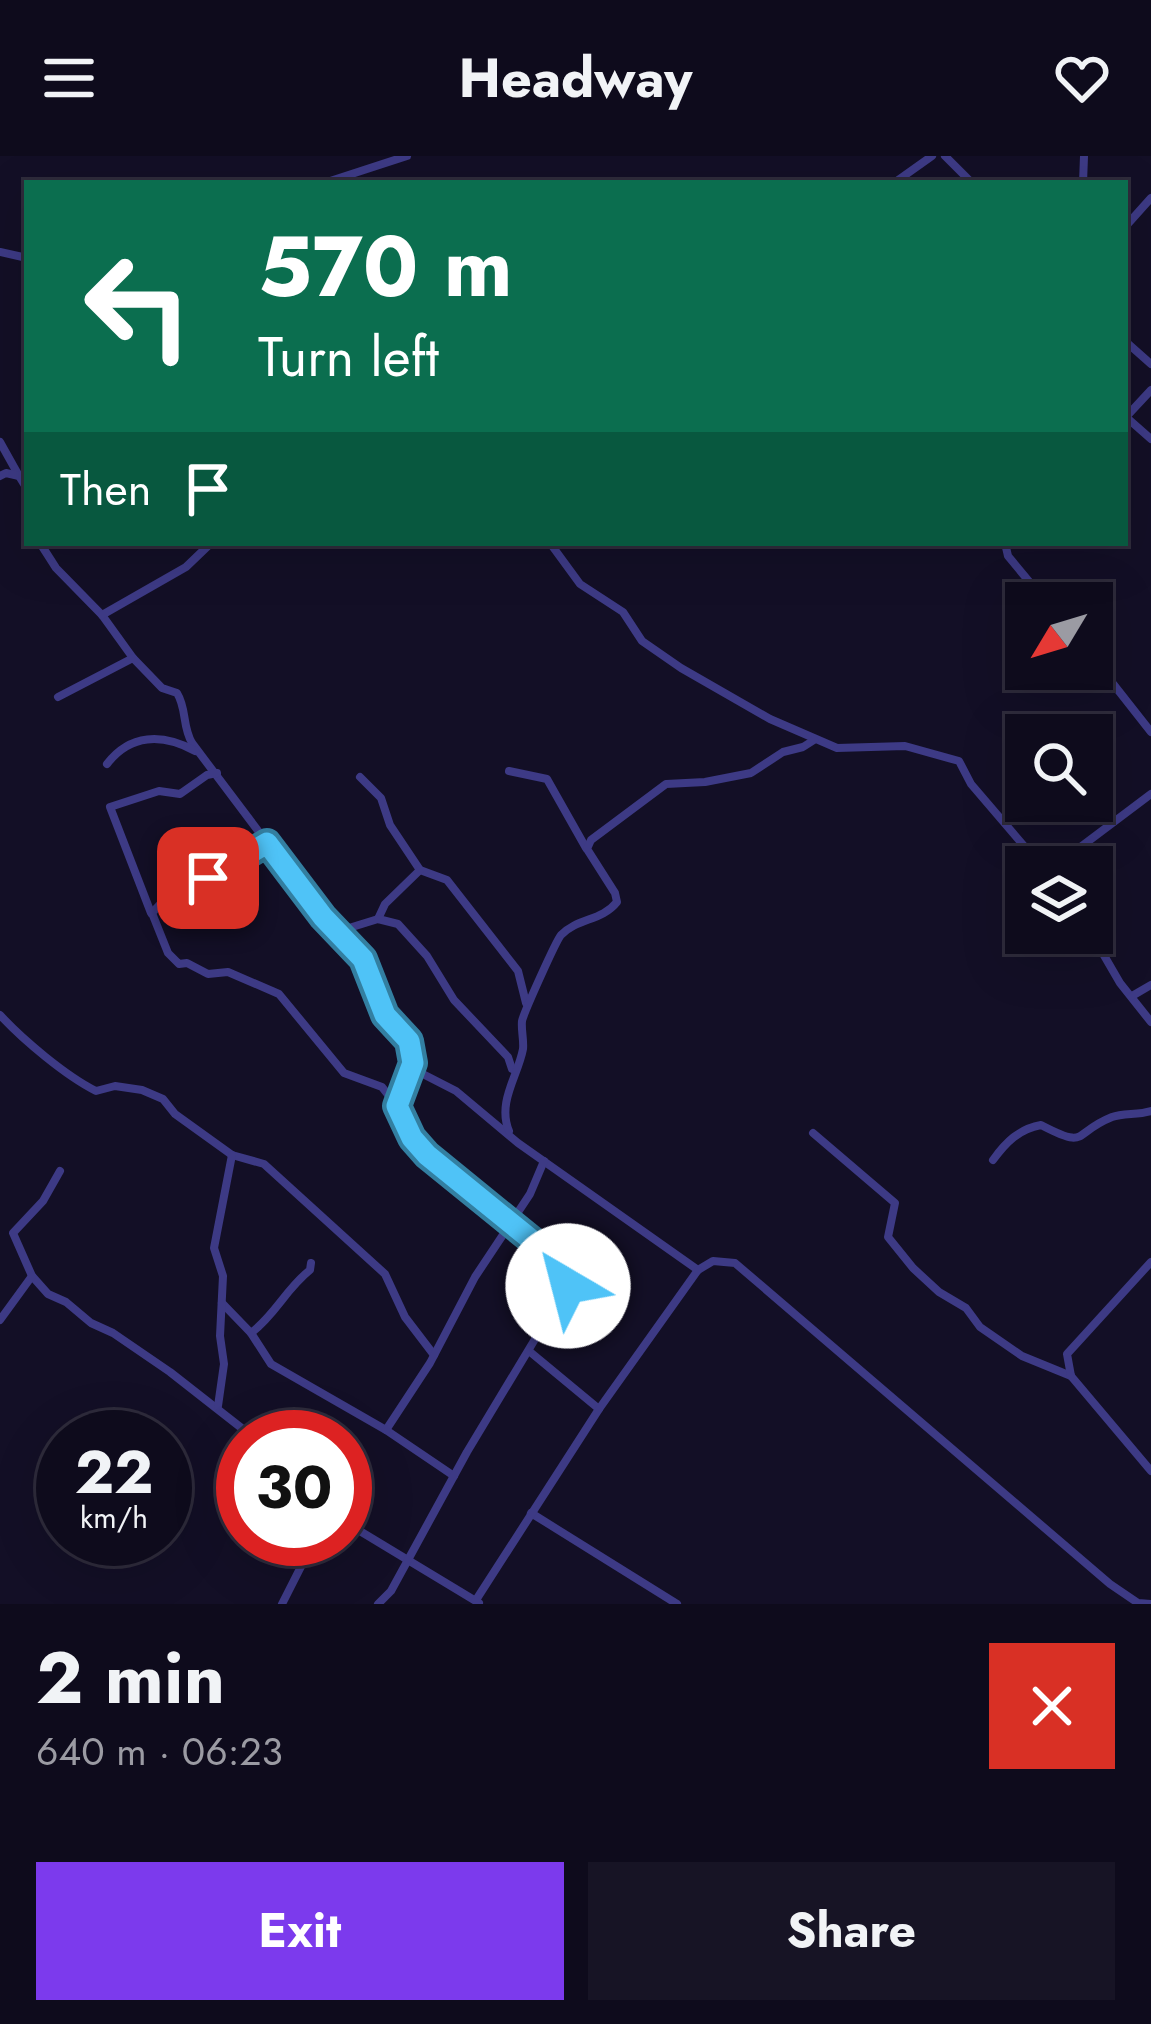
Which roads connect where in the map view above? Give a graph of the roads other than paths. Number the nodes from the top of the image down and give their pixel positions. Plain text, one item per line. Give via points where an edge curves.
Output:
1 (407, 156) edge
2 (932, 156) edge
3 (945, 156) edge
4 (333, 180) edge
5 (898, 180) edge
6 (969, 180) edge
7 (1151, 198) edge
8 (1128, 224) edge
9 (1128, 344) edge
10 (1141, 358) junction
11 (1151, 364) edge
12 (1151, 374) edge
13 (1151, 390) edge
14 (1128, 416) edge
15 (1128, 420) edge
16 (1151, 439) edge
17 (0, 442) edge
18 (0, 476) edge
19 (19, 476) junction
20 (24, 484) edge
21 (42, 546) edge
22 (208, 546) edge
23 (552, 546) edge
24 (1005, 546) edge
25 (1030, 582) edge
26 (102, 615) junction
27 (133, 658) junction
28 (1113, 684) edge
29 (58, 697) dead end
30 (1151, 732) edge
31 (814, 740) junction
32 (202, 755) junction
33 (107, 764) dead end
34 (509, 771) dead end
35 (219, 773) junction
36 (360, 777) dead end
37 (1151, 794) edge
38 (267, 843) junction
39 (1024, 846) edge
40 (1082, 846) edge
41 (587, 849) junction
42 (419, 870) junction
43 (152, 913) junction
44 (378, 919) junction
45 (336, 932) junction
46 (1105, 954) edge
47 (1151, 985) edge
48 (1132, 996) junction
49 (526, 1004) junction
50 (0, 1015) edge
51 (1151, 1022) edge
52 (413, 1063) junction
53 (513, 1070) junction
54 (397, 1106) junction
55 (1151, 1111) edge
56 (814, 1133) dead end
57 (512, 1136) junction
58 (232, 1155) junction
59 (993, 1160) dead end
60 (544, 1161) junction
61 (59, 1171) dead end
62 (511, 1222) junction
63 (1151, 1262) edge
64 (311, 1263) dead end
65 (698, 1270) junction
66 (32, 1276) junction
67 (222, 1303) junction
68 (0, 1319) edge
69 (251, 1333) junction
70 (529, 1352) junction
71 (434, 1354) junction
72 (1071, 1376) junction
73 (218, 1406) junction
74 (599, 1408) junction
75 (223, 1410) edge
76 (386, 1430) junction
77 (1151, 1471) edge
78 (454, 1476) junction
79 (531, 1513) junction
80 (372, 1538) edge
81 (407, 1559) junction
82 (301, 1566) edge
83 (478, 1602) edge
84 (282, 1604) edge
85 (378, 1604) edge
86 (676, 1604) edge
87 (1151, 1604) edge

1 - 4 street
2 - 5 street
3 - 6 street
7 - 8 street
9 - 10 street
10 - 11 street
10 - 12 street
13 - 14 street
15 - 16 street
17 - 19 street
18 - 19 street
19 - 20 street
21 - 26 street
22 - 26 street
23 - 31 street via 642,641
24 - 25 street
26 - 27 street
27 - 29 street
27 - 32 street via 177,693 184,728
28 - 30 street
31 - 39 street via 837,748 904,746 959,761
31 - 41 street via 751,773 666,784
32 - 33 street via 144,737
32 - 35 street
34 - 41 street via 547,779
35 - 38 street
35 - 43 street via 180,794 159,790 110,806
36 - 42 street via 381,798
37 - 40 street
38 - 43 street
38 - 45 street
41 - 49 street via 616,902 562,935
42 - 44 street
42 - 49 street via 448,880 518,971
43 - 54 street via 179,964 228,972 279,994 344,1073 382,1088
44 - 45 street
44 - 53 street via 398,924 427,956
45 - 52 street via 363,959
46 - 48 street
47 - 48 street
48 - 51 street
49 - 53 street
50 - 58 street via 63,1074 95,1091 116,1086 163,1099
52 - 54 street
52 - 57 street
53 - 57 street via 506,1122
54 - 62 street via 427,1155
55 - 59 street via 1115,1116 1072,1139 1030,1127
56 - 72 street via 895,1203 888,1237 913,1268 1022,1356
57 - 60 street
58 - 67 street via 214,1248
58 - 71 street via 264,1164 356,1243 386,1274
60 - 62 street
60 - 65 street
61 - 66 street via 13,1234
62 - 70 street via 569,1277
62 - 71 street
63 - 72 street via 1072,1346
64 - 69 street
65 - 74 street
65 - 87 street via 713,1261 735,1263 1111,1584
66 - 68 street
66 - 73 street
67 - 69 street
67 - 73 street
69 - 76 street via 271,1364
70 - 74 street
70 - 78 street
71 - 76 street
72 - 77 street
73 - 75 street
74 - 79 street
76 - 78 street
78 - 81 street
79 - 83 street
79 - 86 street
80 - 81 street
81 - 83 street
81 - 85 street
82 - 84 street

